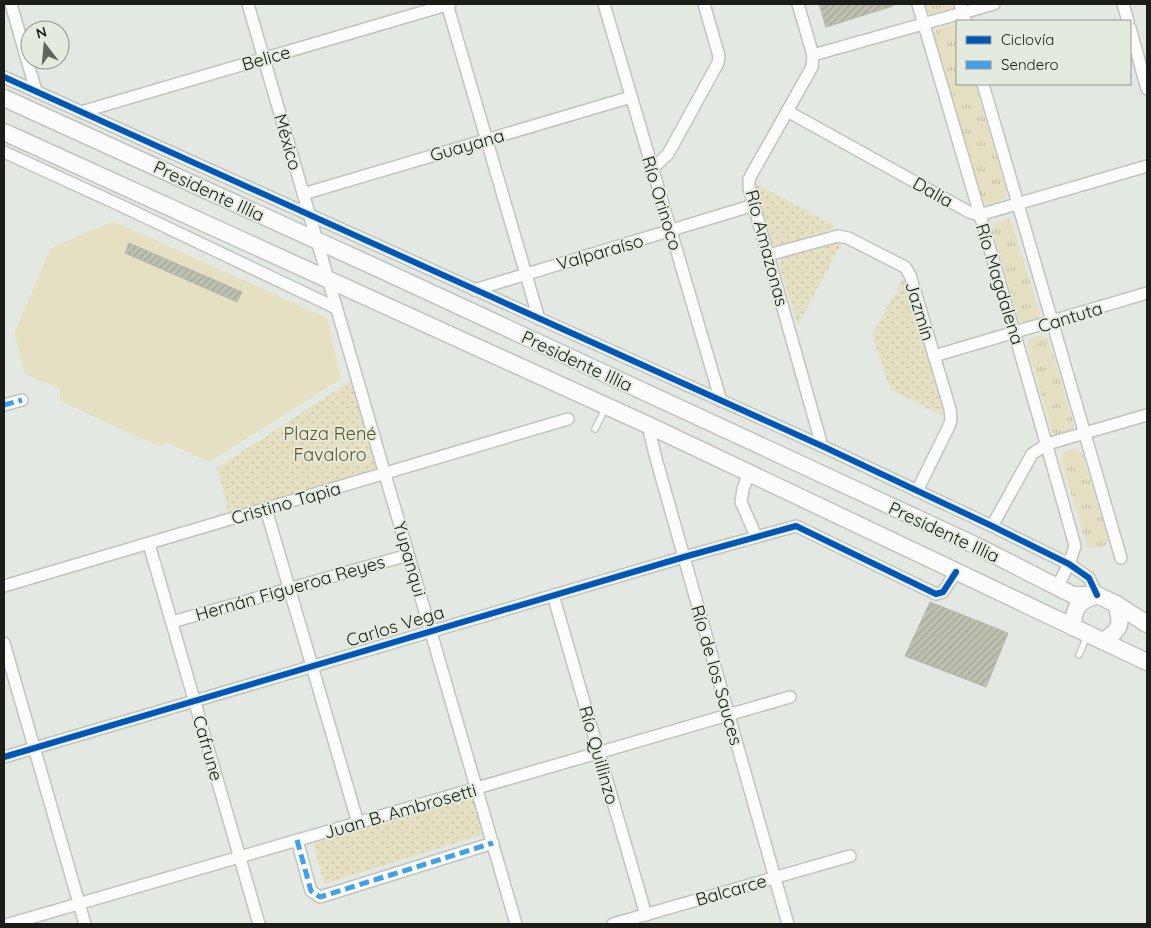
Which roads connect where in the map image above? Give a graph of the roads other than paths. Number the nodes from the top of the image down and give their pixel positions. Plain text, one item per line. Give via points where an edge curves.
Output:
1 (11, 4) edge
2 (248, 4) edge
3 (448, 4) edge
4 (604, 4) edge
5 (704, 4) edge
6 (798, 4) edge
7 (918, 4) edge
8 (994, 4) edge
9 (1123, 4) edge
10 (962, 13) edge
11 (1128, 20) edge
12 (924, 24) junction
13 (1131, 32) edge
14 (813, 55) junction
15 (264, 58) junction
16 (4, 77) edge
17 (983, 85) edge
18 (1147, 89) edge
19 (36, 91) junction
20 (632, 97) junction
21 (4, 98) edge
22 (787, 111) junction
23 (81, 112) junction
24 (4, 132) edge
25 (487, 140) junction
26 (4, 152) edge
27 (1147, 166) edge
28 (652, 169) junction
29 (132, 190) junction
30 (303, 194) junction
31 (754, 205) junction
32 (1018, 205) junction
33 (124, 207) junction
34 (310, 215) junction
35 (979, 215) junction
36 (671, 231) junction
37 (318, 241) junction
38 (768, 256) junction
39 (526, 274) junction
40 (328, 280) junction
41 (474, 290) junction
42 (1147, 294) edge
43 (336, 308) junction
44 (539, 319) junction
45 (1052, 322) junction
46 (1015, 333) junction
47 (934, 356) junction
48 (22, 400) dead end
49 (721, 401) junction
50 (4, 405) edge
51 (606, 406) junction
52 (1147, 415) edge
53 (568, 419) dead end
54 (648, 425) junction
55 (594, 429) dead end
56 (1085, 433) junction
57 (1047, 444) junction
58 (822, 446) junction
59 (749, 473) junction
60 (385, 474) junction
61 (917, 492) junction
62 (266, 509) junction
63 (992, 526) junction
64 (756, 536) junction
65 (149, 544) junction
66 (408, 555) junction
67 (684, 557) junction
68 (1121, 558) dead end
69 (1069, 564) junction
70 (956, 572) junction
71 (4, 586) edge
72 (1057, 587) junction
73 (289, 588) junction
74 (553, 595) junction
75 (1097, 595) junction
76 (1116, 604) junction
77 (172, 622) junction
78 (1147, 624) edge
79 (1072, 627) junction
80 (431, 631) junction
81 (1088, 634) junction
82 (1103, 641) junction
83 (4, 643) edge
84 (1079, 655) dead end
85 (1147, 662) edge
86 (312, 667) junction
87 (790, 697) dead end
88 (194, 700) junction
89 (728, 715) junction
90 (34, 748) junction
91 (599, 752) junction
92 (4, 757) edge
93 (477, 788) junction
94 (358, 823) junction
95 (297, 840) junction
96 (493, 843) junction
97 (850, 856) dead end
98 (240, 857) junction
99 (774, 878) junction
100 (79, 904) junction
101 (646, 915) junction
102 (9, 924) edge
103 (85, 924) edge
104 (259, 924) edge
105 (516, 924) edge
106 (613, 924) edge
107 (788, 924) edge

1 - 19 street
2 - 15 street, México
3 - 15 street, Belice
3 - 25 street
4 - 20 street, Río Orinoco
5 - 28 street via 719,56 718,63 668,154
6 - 14 street
7 - 12 street, Río Magdalena
8 - 10 street
9 - 11 street
10 - 12 street
12 - 14 street
12 - 35 street, Río Magdalena
13 - 18 street
14 - 22 street, Río Amazonas via 812,67
15 - 23 street, Belice
15 - 30 street, México
16 - 19 street
17 - 32 street
19 - 23 street
20 - 25 street, Guayana
20 - 28 street, Río Orinoco
21 - 37 main road, Presidente Illia
22 - 31 street, Río Amazonas via 749,179
22 - 35 street, Dalia
23 - 34 street
24 - 29 main road, Presidente Illia
25 - 30 street, Guayana
25 - 39 street
26 - 33 street
27 - 32 street
28 - 36 street, Río Orinoco
29 - 33 street
29 - 40 main road, Presidente Illia
30 - 34 street, México
31 - 36 street, Valparaíso
31 - 38 street, Río Amazonas
32 - 35 street
32 - 45 street
33 - 43 street
34 - 37 street, México
34 - 41 street
35 - 46 street, Río Magdalena
36 - 39 street, Valparaíso
36 - 49 street, Río Orinoco
37 - 40 street, México
37 - 72 main road, Presidente Illia via 979,547
38 - 47 street, Jazmín via 838,236 904,267 910,275
38 - 58 street, Río Amazonas
39 - 41 street, Valparaíso
39 - 44 street
40 - 43 street, Yupanqui
40 - 51 main road, Presidente Illia
41 - 44 street
42 - 45 street, Cantuta
43 - 60 street, Yupanqui
44 - 49 street
45 - 46 street, Cantuta
45 - 56 street
46 - 47 street, Cantuta
46 - 57 street, Río Magdalena
47 - 61 street, Jazmín via 950,409 950,420
48 - 50 street
49 - 58 street
51 - 54 main road, Presidente Illia
51 - 55 lane
52 - 56 street
53 - 60 street, Cristino Tapia
54 - 59 main road, Presidente Illia
54 - 67 street, Río de los Sauces
56 - 57 street
56 - 68 street
57 - 63 street via 1032,454
57 - 69 street, Río Magdalena via 1075,546
58 - 61 street
59 - 64 street via 741,502
59 - 70 main road, Presidente Illia
60 - 62 street, Cristino Tapia
60 - 66 street, Yupanqui
61 - 63 street
62 - 65 street, Cristino Tapia
62 - 73 street
63 - 69 street
64 - 67 street, Carlos Vega
64 - 70 street, Carlos Vega via 796,526 936,594 943,592
65 - 71 street, Cristino Tapia
65 - 77 street, Cafrune
66 - 73 street, Hernán Figueroa Reyes
66 - 80 street, Yupanqui
67 - 74 street, Carlos Vega
67 - 89 street, Río de los Sauces
69 - 72 street, Río Magdalena
69 - 75 street via 1088,578
70 - 79 main road, Presidente Illia
72 - 75 main road, Presidente Illia via 1073,595
73 - 77 street, Hernán Figueroa Reyes
73 - 86 street
74 - 80 street, Carlos Vega
74 - 91 street, Río Quillinzo
75 - 76 main road, Presidente Illia
75 - 79 main road via 1078,604
76 - 78 main road, Presidente Illia
76 - 82 main road via 1120,620 1118,627
77 - 88 street, Cafrune
79 - 81 main road, Presidente Illia
80 - 86 street, Carlos Vega
80 - 93 street, Yupanqui
81 - 82 main road, Presidente Illia
81 - 84 lane
82 - 85 main road, Presidente Illia
83 - 90 street
86 - 88 street, Carlos Vega
86 - 94 street
87 - 89 street, Juan B. Ambrosetti
88 - 90 street, Carlos Vega
88 - 98 street, Cafrune
89 - 91 street, Juan B. Ambrosetti
89 - 99 street, Río de los Sauces
90 - 92 street, Carlos Vega
90 - 100 street
91 - 93 street, Juan B. Ambrosetti
91 - 101 street, Río Quillinzo
93 - 94 street, Juan B. Ambrosetti
93 - 96 street, Yupanqui
94 - 95 street, Juan B. Ambrosetti
95 - 96 street via 311,891 320,897
95 - 98 street, Juan B. Ambrosetti
96 - 105 street, Yupanqui
97 - 99 street, Balcarce
98 - 100 street, Juan B. Ambrosetti
98 - 104 street, Cafrune
99 - 101 street, Balcarce
99 - 107 street, Río de los Sauces
100 - 102 street, Juan B. Ambrosetti
100 - 103 street
101 - 106 street, Balcarce

